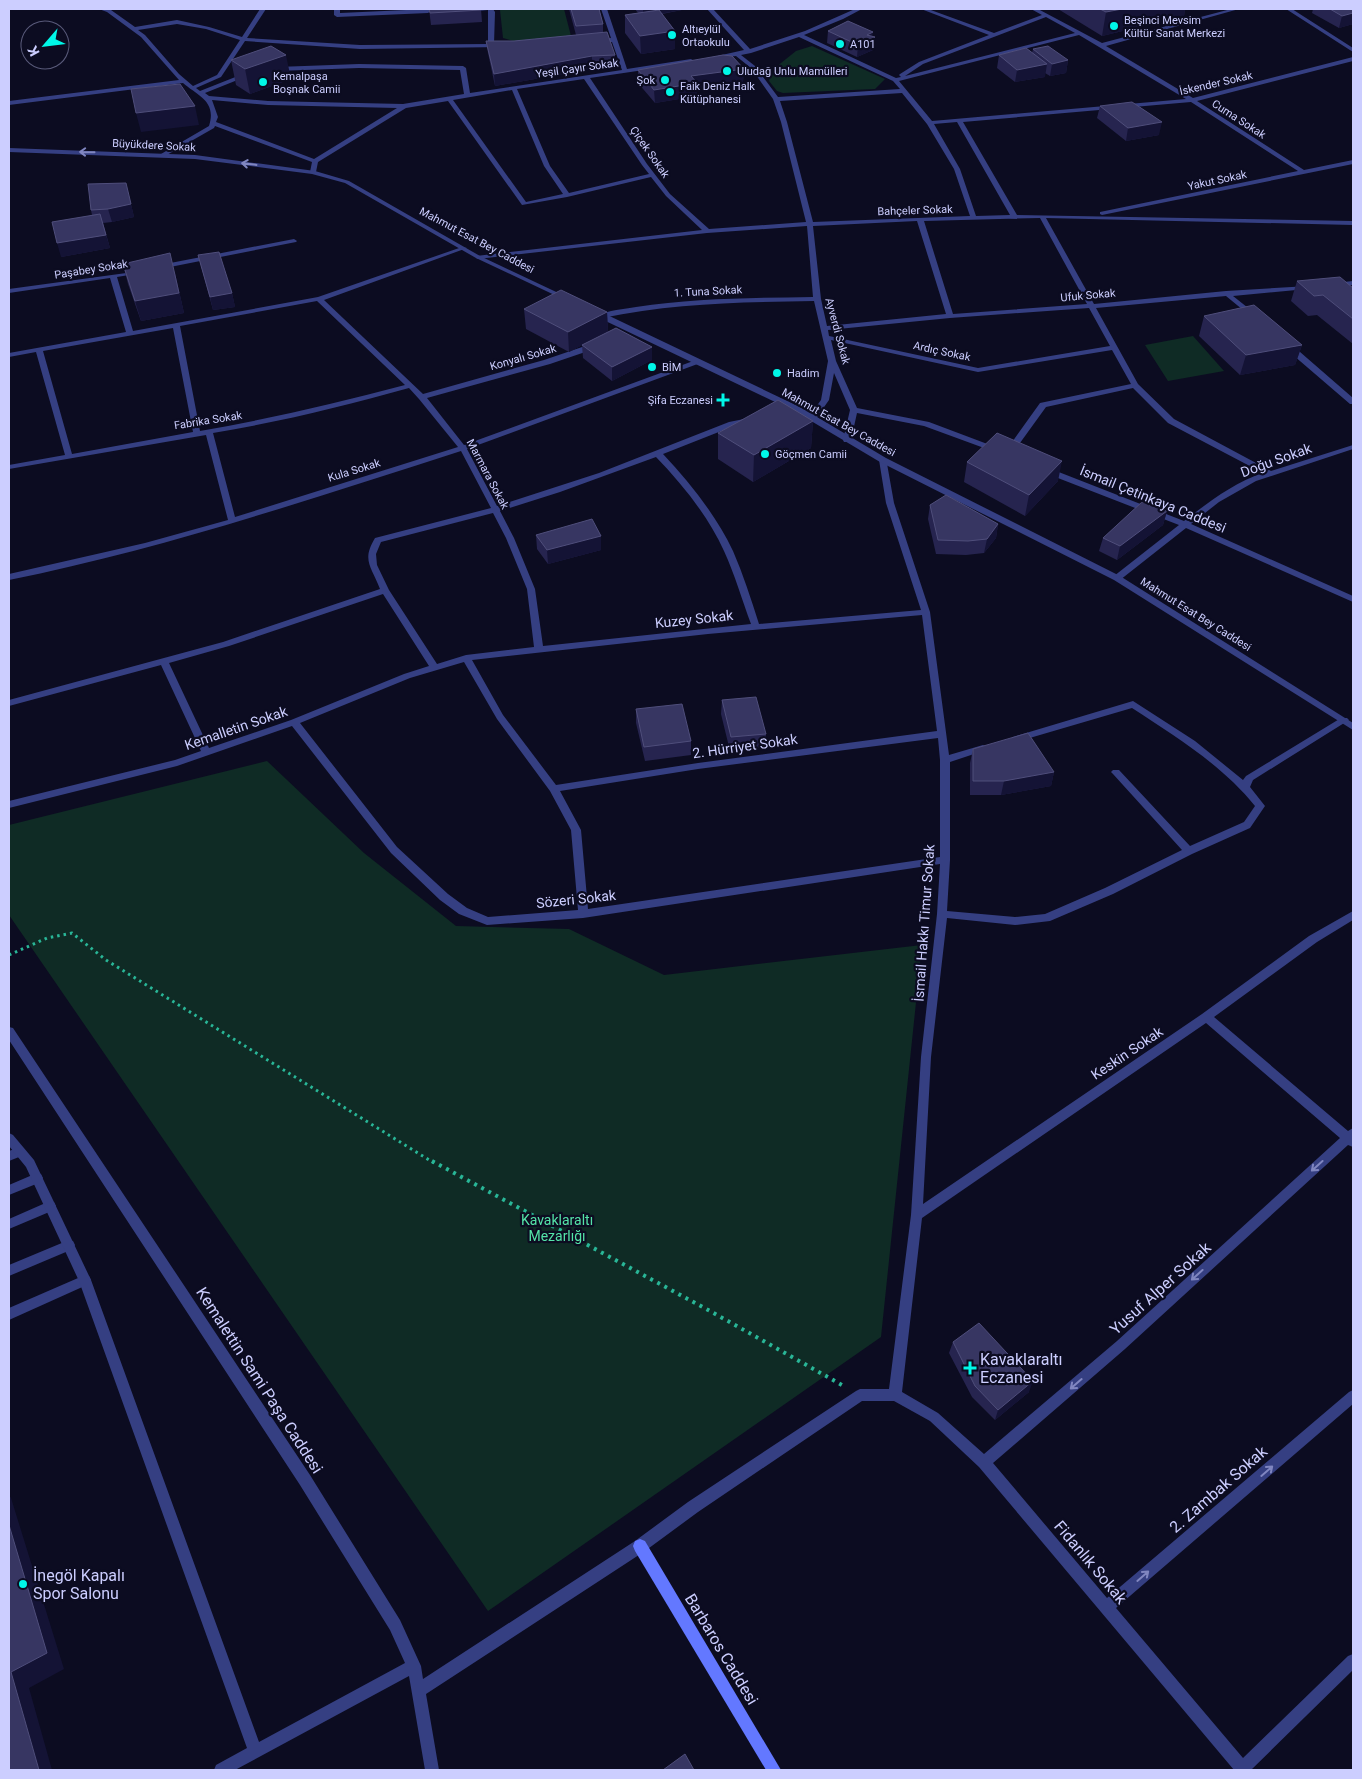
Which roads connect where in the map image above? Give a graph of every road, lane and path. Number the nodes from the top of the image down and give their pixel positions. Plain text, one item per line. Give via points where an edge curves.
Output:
1 (102, 9) edge
2 (263, 9) edge
3 (337, 9) edge
4 (488, 9) edge
5 (604, 9) edge
6 (710, 9) edge
7 (859, 9) edge
8 (924, 9) edge
9 (1034, 9) edge
10 (1236, 9) edge
11 (1289, 9) edge
12 (428, 10) edge
13 (463, 10) edge
14 (437, 11) edge
15 (1047, 15) junction
16 (134, 29) junction
17 (1080, 33) junction
18 (993, 35) junction
19 (801, 36) junction
20 (241, 39) junction
21 (614, 40) junction
22 (586, 42) edge
23 (1102, 45) junction
24 (492, 46) junction
25 (506, 46) edge
26 (1353, 50) edge
27 (749, 52) junction
28 (738, 54) junction
29 (709, 58) edge
30 (1353, 59) edge
31 (700, 60) edge
32 (267, 70) edge
33 (625, 71) junction
34 (252, 72) edge
35 (586, 77) junction
36 (895, 80) junction
37 (184, 81) junction
38 (192, 88) junction
39 (514, 88) junction
40 (904, 91) junction
41 (200, 92) junction
42 (467, 95) junction
43 (208, 98) junction
44 (449, 98) junction
45 (776, 99) junction
46 (1194, 100) junction
47 (9, 103) edge
48 (404, 106) junction
49 (959, 120) junction
50 (213, 123) junction
51 (930, 123) junction
52 (9, 150) edge
53 (163, 155) junction
54 (315, 161) junction
55 (1353, 162) edge
56 (298, 170) joint
57 (313, 172) junction
58 (1303, 172) junction
59 (652, 175) junction
60 (566, 195) junction
61 (1014, 216) junction
62 (1042, 216) junction
63 (1086, 217) junction
64 (974, 218) junction
65 (920, 219) junction
66 (1353, 223) edge
67 (810, 224) junction
68 (707, 231) junction
69 (294, 241) dead end
70 (464, 248) junction
71 (478, 257) junction
72 (113, 277) junction
73 (1353, 283) edge
74 (1339, 284) junction
75 (1329, 285) edge
76 (1320, 286) edge
77 (1346, 290) edge
78 (9, 291) edge
79 (1226, 293) junction
80 (319, 299) junction
81 (817, 299) junction
82 (575, 304) edge
83 (1092, 306) junction
84 (584, 308) edge
85 (602, 316) junction
86 (950, 316) junction
87 (176, 325) junction
88 (1264, 325) edge
89 (824, 328) junction
90 (627, 330) junction
91 (130, 334) junction
92 (618, 334) edge
93 (826, 337) junction
94 (600, 342) edge
95 (1286, 344) edge
96 (1114, 347) junction
97 (39, 350) junction
98 (9, 355) edge
99 (699, 362) junction
100 (832, 362) junction
101 (1135, 385) junction
102 (409, 386) junction
103 (422, 397) junction
104 (1353, 402) edge
105 (799, 410) junction
106 (854, 410) junction
107 (780, 414) edge
108 (761, 418) edge
109 (812, 418) junction
110 (209, 431) junction
111 (197, 433) junction
112 (847, 440) junction
113 (1353, 447) edge
114 (463, 448) junction
115 (658, 453) junction
116 (1007, 455) junction
117 (69, 456) junction
118 (1016, 458) edge
119 (883, 460) junction
120 (9, 467) edge
121 (1043, 469) edge
122 (1271, 474) junction
123 (495, 511) junction
124 (232, 521) junction
125 (1187, 524) junction
126 (9, 577) edge
127 (1117, 578) junction
128 (385, 590) junction
129 (1353, 599) edge
130 (926, 612) junction
131 (756, 627) junction
132 (539, 650) junction
133 (466, 658) junction
134 (163, 660) junction
135 (434, 668) junction
136 (9, 703) edge
137 (1344, 720) junction
138 (294, 722) junction
139 (1353, 727) edge
140 (941, 734) junction
141 (1011, 740) edge
142 (992, 746) edge
143 (206, 753) junction
144 (945, 760) junction
145 (1116, 772) dead end
146 (1245, 787) junction
147 (554, 788) junction
148 (9, 805) edge
149 (1189, 851) junction
150 (945, 860) junction
151 (583, 914) junction
152 (942, 914) junction
153 (1353, 915) edge
154 (9, 955) edge
155 (1206, 1017) junction
156 (9, 1030) edge
157 (9, 1138) edge
158 (1351, 1138) edge
159 (14, 1154) edge
160 (37, 1178) junction
161 (9, 1190) edge
162 (50, 1206) junction
163 (917, 1215) junction
164 (9, 1224) edge
165 (69, 1245) junction
166 (9, 1271) edge
167 (85, 1280) junction
168 (9, 1314) edge
169 (895, 1394) junction
170 (860, 1395) junction
171 (1353, 1396) edge
172 (984, 1462) junction
173 (640, 1546) junction
174 (1106, 1608) junction
175 (1353, 1661) edge
176 (414, 1666) junction
177 (418, 1691) junction
178 (256, 1752) junction
179 (1243, 1769) edge
180 (221, 1770) edge
181 (432, 1770) edge
182 (774, 1770) edge

1 - 16 street
2 - 20 street
3 - 12 street via 337,15
4 - 13 street
4 - 24 street
5 - 21 street
6 - 27 street
7 - 19 street
8 - 18 street
9 - 15 street, Cuma Sokak
10 - 23 street
11 - 26 street
12 - 14 street
15 - 17 street, Cuma Sokak
15 - 18 street
16 - 20 street via 177,22
16 - 37 street
17 - 23 street, Cuma Sokak
17 - 36 street
18 - 36 street via 921,63
19 - 27 street
19 - 36 street
20 - 24 street via 360,47
20 - 38 street via 218,76
21 - 22 street
21 - 33 street
23 - 46 street, Cuma Sokak
24 - 25 street
27 - 28 street
28 - 29 street
28 - 45 street, Ayverdi Sokak via 753,67
30 - 46 street, İskender Sokak
31 - 33 street, Yeşil Çayır Sokak
32 - 42 street via 359,66 463,68
33 - 35 street, Yeşil Çayır Sokak
34 - 41 street
35 - 39 street, Yeşil Çayır Sokak
35 - 59 street, Çiçek Sokak
36 - 40 street
37 - 38 street
37 - 47 street
38 - 41 street
39 - 42 street, Yeşil Çayır Sokak
39 - 60 street via 547,166
40 - 45 street
40 - 51 street
41 - 43 street
42 - 44 street, Yeşil Çayır Sokak
43 - 48 street via 268,103
43 - 50 street via 215,117
44 - 48 street, Yeşil Çayır Sokak
44 - 60 street via 524,204
45 - 67 street, Ayverdi Sokak
46 - 49 street, İskender Sokak
46 - 58 street, Cuma Sokak
48 - 54 street, Yeşil Çayır Sokak
49 - 51 street, İskender Sokak
49 - 61 street
50 - 53 street via 195,138
50 - 54 street
51 - 64 street via 957,169
53 -> 52 street, Büyükdere Sokak
56 -> 53 street, Büyükdere Sokak
54 - 57 street
55 - 58 street, Yakut Sokak
56 - 57 street, Mahmut Esat Bey Caddesi
57 - 70 street, Mahmut Esat Bey Caddesi via 347,182
58 - 63 street, Yakut Sokak
59 - 60 street
59 - 68 street, Çiçek Sokak via 668,195
61 - 62 street, Bahçeler Sokak
61 - 64 street, Bahçeler Sokak
62 - 63 street, Bahçeler Sokak
62 - 83 street
63 - 66 street, Bahçeler Sokak
64 - 65 street, Bahçeler Sokak
65 - 67 street, Bahçeler Sokak
65 - 86 street
67 - 68 street, Bahçeler Sokak
67 - 81 street, Ayverdi Sokak
68 - 71 street, Bahçeler Sokak
69 - 72 street, Paşabey Sokak
70 - 71 street, Mahmut Esat Bey Caddesi
70 - 80 street
71 - 82 street, Mahmut Esat Bey Caddesi
72 - 78 street, Paşabey Sokak
72 - 91 street
73 - 74 street
74 - 75 street
74 - 77 street
76 - 79 street, Ufuk Sokak
79 - 83 street, Ufuk Sokak
79 - 88 street
80 - 87 street
80 - 102 street, Marmara Sokak
81 - 85 street, 1. Tuna Sokak via 712,300 637,308
81 - 89 street, Ayverdi Sokak
83 - 86 street, Ufuk Sokak
83 - 96 street
84 - 85 street, Mahmut Esat Bey Caddesi
85 - 90 street, Mahmut Esat Bey Caddesi
86 - 89 street, Ufuk Sokak
87 - 91 street
87 - 111 street
89 - 93 street, Ayverdi Sokak
90 - 92 street
90 - 99 street, Mahmut Esat Bey Caddesi
91 - 97 street
93 - 96 street, Ardıç Sokak via 978,370
93 - 100 street, Ayverdi Sokak
94 - 103 street, Konyalı Sokak via 583,351
95 - 104 street
96 - 101 street
97 - 98 street
97 - 117 street
99 - 105 street, Mahmut Esat Bey Caddesi
99 - 114 street, Kula Sokak
100 - 106 street, Ayverdi Sokak
100 - 109 street via 825,400
101 - 116 street via 1043,405
101 - 122 street via 1171,421
102 - 103 street, Marmara Sokak
102 - 110 street, Fabrika Sokak via 328,408
103 - 114 street, Marmara Sokak
105 - 107 street
105 - 109 street, Mahmut Esat Bey Caddesi
106 - 112 street
106 - 116 street via 926,424
108 - 115 street via 732,424
109 - 112 street, Mahmut Esat Bey Caddesi
110 - 111 street, Fabrika Sokak
110 - 124 street
111 - 117 street, Fabrika Sokak
112 - 119 street, Mahmut Esat Bey Caddesi
113 - 122 street, Doğu Sokak
114 - 123 street, Marmara Sokak
114 - 124 street, Kula Sokak
115 - 123 street
115 - 131 street via 683,479 708,515 728,551
116 - 118 street
117 - 120 street, Fabrika Sokak
119 - 127 street, Mahmut Esat Bey Caddesi
119 - 130 street, İsmail Hakkı Timur Sokak via 890,503
121 - 125 street, İsmail Çetinkaya Caddesi
122 - 125 street, Doğu Sokak via 1254,479 1216,500
123 - 128 street via 378,540 371,550 370,559
123 - 132 street, Marmara Sokak via 531,590
124 - 126 street, Kula Sokak
125 - 127 street, Doğu Sokak
125 - 129 street, İsmail Çetinkaya Caddesi
127 - 137 street, Mahmut Esat Bey Caddesi
128 - 134 street via 226,644
128 - 135 street
130 - 131 street, Kuzey Sokak
130 - 140 street, İsmail Hakkı Timur Sokak
131 - 132 street, Kuzey Sokak
132 - 133 street, Kuzey Sokak
133 - 135 street, Kemalletin Sokak
133 - 147 street via 500,718
134 - 136 street
134 - 143 street
135 - 138 street, Kemalletin Sokak
137 - 139 street, Mahmut Esat Bey Caddesi
137 - 146 street via 1249,778
138 - 143 street, Kemalletin Sokak
138 - 151 street, Sözeri Sokak via 394,850 463,911 487,921
140 - 144 street, İsmail Hakkı Timur Sokak
140 - 147 street, 2. Hürriyet Sokak
141 - 146 street via 1133,704 1192,742
142 - 144 street
143 - 148 street, Kemalletin Sokak
144 - 150 street, İsmail Hakkı Timur Sokak
145 - 149 street
146 - 149 street via 1260,806 1247,825
147 - 151 street via 576,830
149 - 152 street via 1046,918 1015,921
150 - 151 street, Sözeri Sokak
150 - 152 street, İsmail Hakkı Timur Sokak
152 - 163 street, İsmail Hakkı Timur Sokak via 926,1057
153 - 155 street, Keskin Sokak via 1313,939
154 - 170 path via 38,941 72,933 106,960 418,1154
155 - 158 street
155 - 163 street, Keskin Sokak
156 - 176 street, Kemalettin Sami Paşa Caddesi via 365,1574 396,1625
157 - 159 street
158 -> 172 street, Yusuf Alper Sokak via 1121,1345
159 - 160 street via 30,1164
160 - 161 street
160 - 162 street
162 - 164 street
162 - 165 street
163 - 169 street, İsmail Hakkı Timur Sokak
165 - 166 street
165 - 167 street
167 - 168 street
167 - 178 street
169 - 170 street
169 - 172 street, Fidanlık Sokak via 934,1417
170 - 173 street
174 -> 171 street, 2. Zambak Sokak
172 - 174 street, Fidanlık Sokak
173 - 177 street
173 - 182 main road, Barbaros Caddesi
174 - 179 street, Fidanlık Sokak
175 - 179 street
176 - 177 street, Kemalettin Sami Paşa Caddesi
176 - 178 street
177 - 181 street, Kemalettin Sami Paşa Caddesi
178 - 180 street

